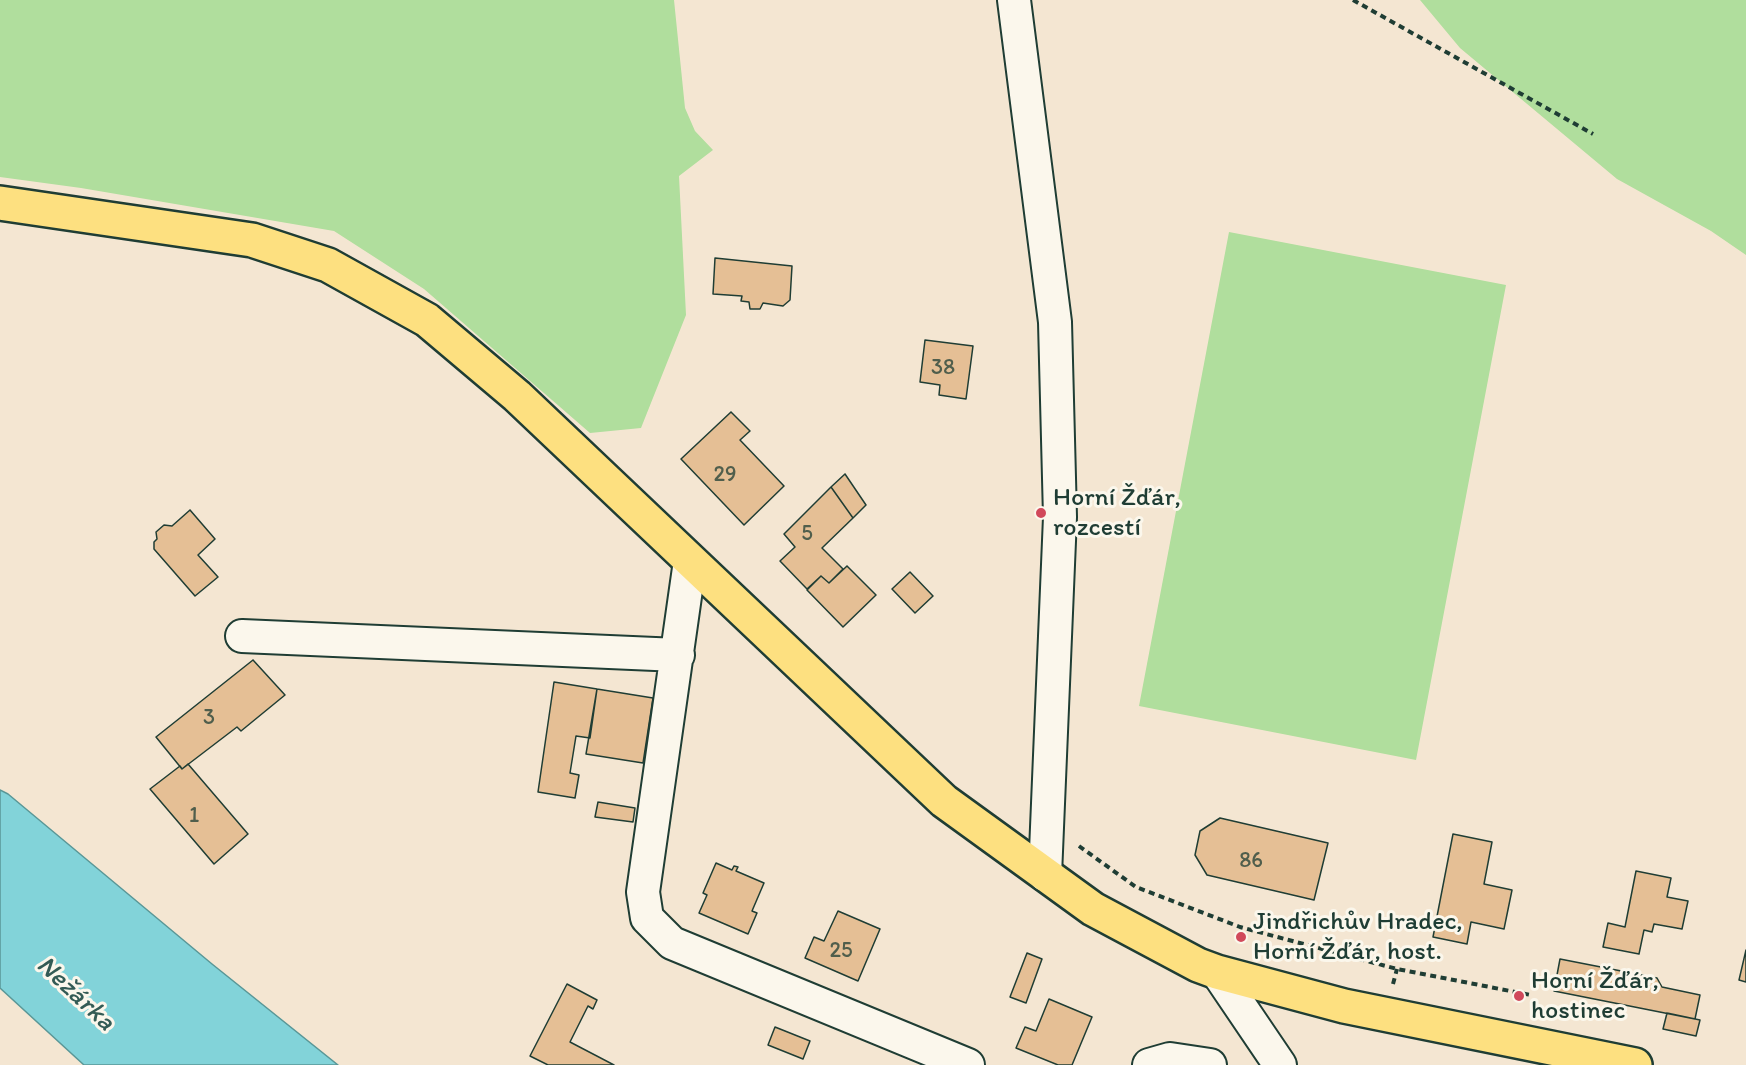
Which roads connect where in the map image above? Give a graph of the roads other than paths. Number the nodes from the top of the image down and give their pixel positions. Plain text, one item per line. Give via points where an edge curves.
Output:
1 (1014, 0) edge
2 (0, 203) edge
3 (690, 561) junction
4 (242, 636) dead end
5 (678, 655) junction
6 (1045, 875) junction
7 (1217, 972) junction
8 (969, 1065) edge
9 (1149, 1065) edge
10 (1210, 1065) edge
11 (1280, 1065) edge
12 (1635, 1065) edge

1 - 6 street via 1055,322 1060,517
2 - 3 main road via 252,240 328,265 427,320 517,396
3 - 5 street
3 - 6 main road via 944,801
4 - 5 street
5 - 8 street via 643,892 647,918 672,943
6 - 7 main road via 1093,909
7 - 11 street
7 - 12 main road via 1344,1006
9 - 10 street via 1170,1059

